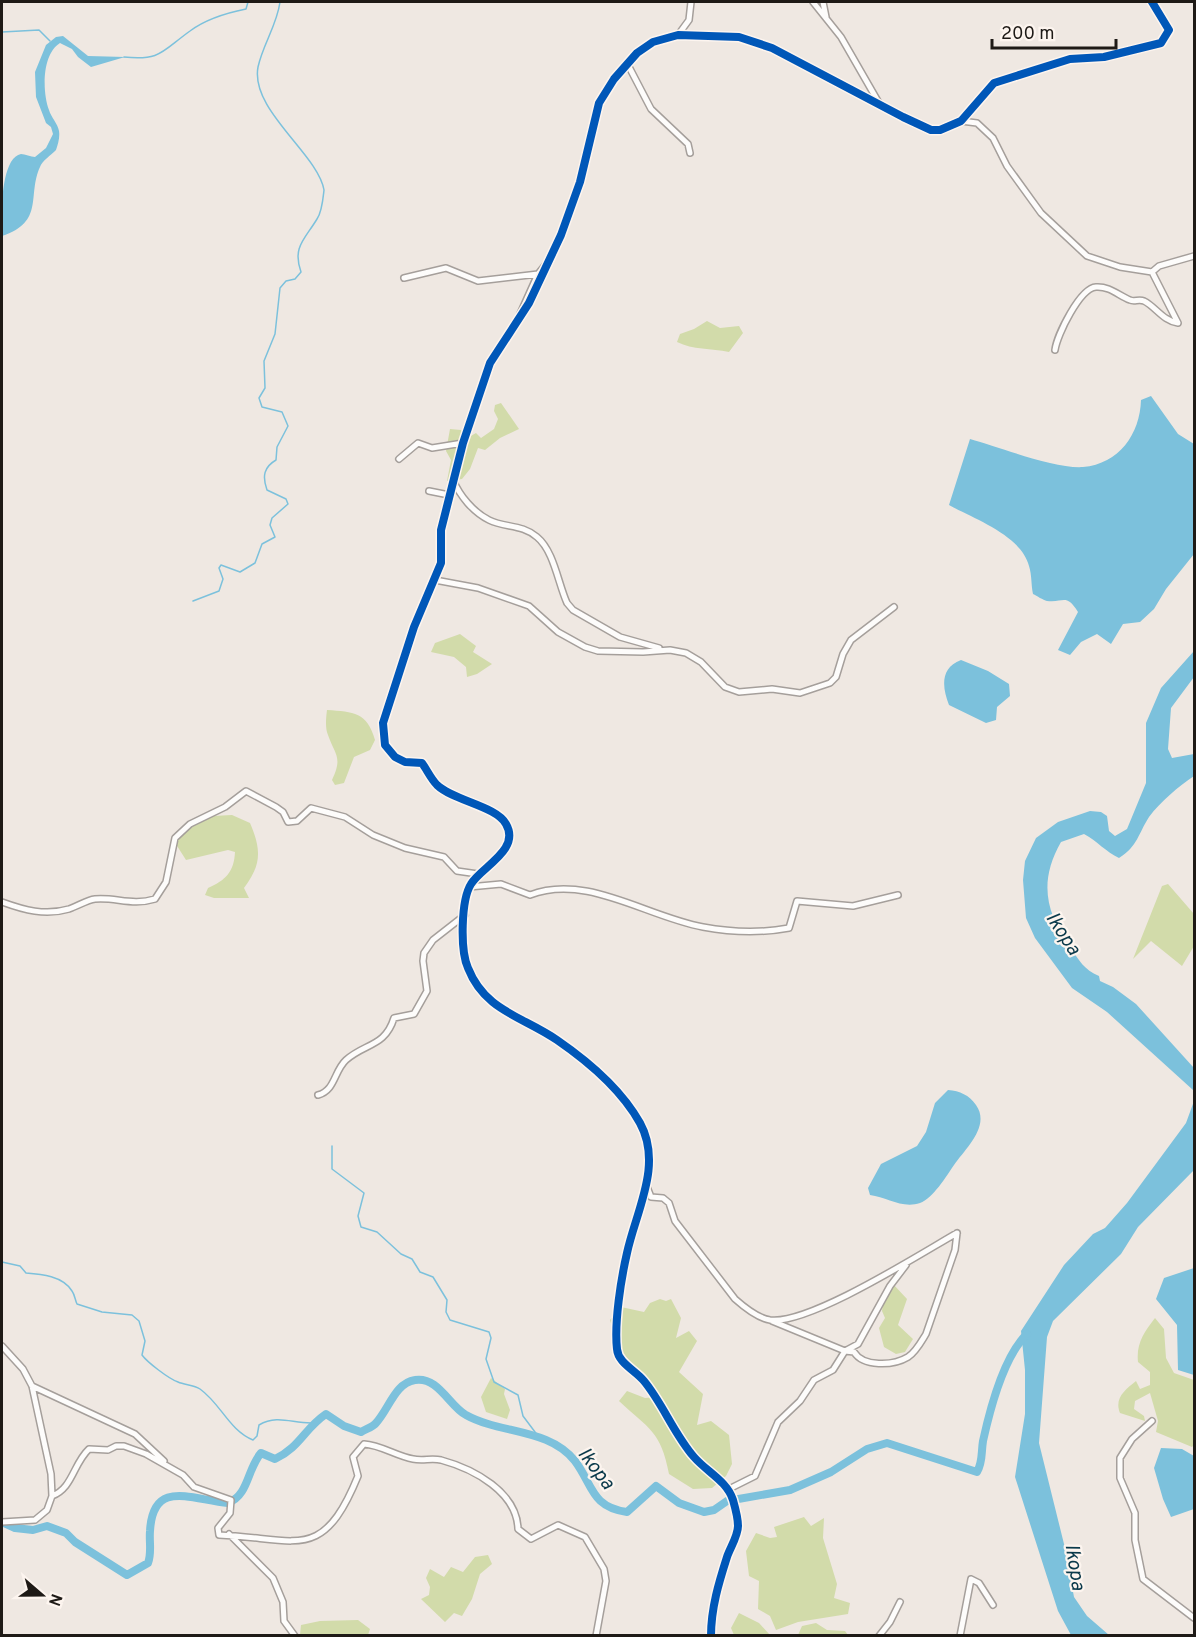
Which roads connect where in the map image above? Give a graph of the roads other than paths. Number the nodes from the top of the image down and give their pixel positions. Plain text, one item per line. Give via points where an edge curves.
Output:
1 (691, 2) edge
2 (813, 2) edge
3 (824, 2) edge
4 (1152, 2) edge
5 (827, 20) junction
6 (678, 35) junction
7 (627, 63) junction
8 (880, 104) junction
9 (961, 121) junction
10 (690, 153) dead end
11 (1194, 256) edge
12 (551, 258) junction
13 (1152, 272) junction
14 (538, 274) junction
15 (404, 278) dead end
16 (519, 319) junction
17 (1055, 350) dead end
18 (463, 443) junction
19 (399, 459) dead end
20 (453, 480) junction
21 (429, 491) dead end
22 (449, 495) junction
23 (435, 580) junction
24 (894, 606) dead end
25 (670, 650) junction
26 (478, 874) junction
27 (469, 886) junction
28 (898, 895) dead end
29 (2, 902) edge
30 (465, 915) junction
31 (318, 1095) dead end
32 (647, 1185) junction
33 (907, 1263) junction
34 (771, 1320) junction
35 (2, 1346) edge
36 (845, 1351) junction
37 (32, 1386) junction
38 (1152, 1421) dead end
39 (167, 1465) junction
40 (729, 1489) junction
41 (52, 1496) junction
42 (2, 1522) edge
43 (229, 1534) junction
44 (900, 1602) dead end
45 (993, 1605) dead end
46 (1194, 1618) edge
47 (295, 1635) edge
48 (596, 1635) edge
49 (711, 1635) edge
50 (879, 1635) edge
51 (960, 1635) edge

1 - 6 street via 689,20
2 - 5 street
3 - 5 street
4 - 9 street via 1169,30 1161,43 1104,57 1070,59 994,83
5 - 8 street
6 - 7 street via 653,42
6 - 8 street via 721,34 755,41
7 - 10 street via 651,109 688,144
7 - 12 street via 599,103 580,182
8 - 9 street via 931,130
9 - 13 street via 977,123 993,138 1006,166 1041,213 1087,256
11 - 13 street via 1159,266
12 - 14 street
12 - 16 street
13 - 17 street via 1178,323 1166,319 1144,301 1131,301 1113,290 1096,287 1077,303
14 - 15 street via 478,281 446,268
14 - 16 street
16 - 18 street via 490,363
18 - 19 street via 432,448 418,443
18 - 20 street
20 - 22 street
20 - 25 street via 460,497 489,520 526,529 538,538 567,603 577,614 620,637
21 - 22 street
22 - 23 street via 441,530 441,563
23 - 25 street via 478,588 529,606 558,632 591,649
23 - 26 street via 393,689 383,723 385,745 405,762 422,763 438,786 475,807 498,814 506,824 506,845 496,861
24 - 25 street via 851,640 830,683 800,693 772,689 732,691 701,662
26 - 27 street
26 - 29 street via 457,871 444,858 373,835 345,817 311,808 297,821 288,822 283,812 246,791 225,807 190,824 175,838 166,882 155,899 142,903 95,899 50,912 27,911
27 - 28 street via 501,884 530,895 544,889 583,891 702,927 768,932 789,928 797,901 853,906
27 - 30 street
30 - 31 street via 433,940 424,953 427,991 414,1014 394,1018 383,1038 349,1058 328,1091
30 - 32 street via 461,938 466,965 478,989 513,1016 557,1040 619,1090 641,1125 650,1151
32 - 34 street via 651,1197 669,1203 675,1221 735,1299
32 - 40 street via 624,1271 617,1320 618,1356 646,1384 691,1453
33 - 34 street via 810,1312
33 - 36 street via 858,1344
33 - 36 street via 957,1233 950,1265 919,1346 907,1358 868,1363 858,1359 854,1352
34 - 36 street
35 - 37 street
36 - 40 street via 833,1370 814,1380 801,1401 778,1422 755,1476
37 - 39 street via 135,1434
37 - 41 street
38 - 46 street via 1131,1438 1120,1458 1120,1478 1135,1513 1135,1540 1143,1580
39 - 41 street via 124,1446 89,1449 81,1456 66,1488
39 - 43 street via 194,1487 231,1500 230,1513 217,1532
40 - 49 street via 738,1527 714,1602
41 - 42 street via 47,1510 35,1520
43 - 47 street via 273,1578 284,1621
43 - 48 street via 298,1543 316,1538 327,1530 351,1492 358,1476 353,1458 364,1444 412,1459 439,1460 483,1476 510,1501 518,1529 531,1539 558,1525 585,1537 597,1555 606,1581
44 - 50 street
45 - 51 street via 979,1583 971,1579

